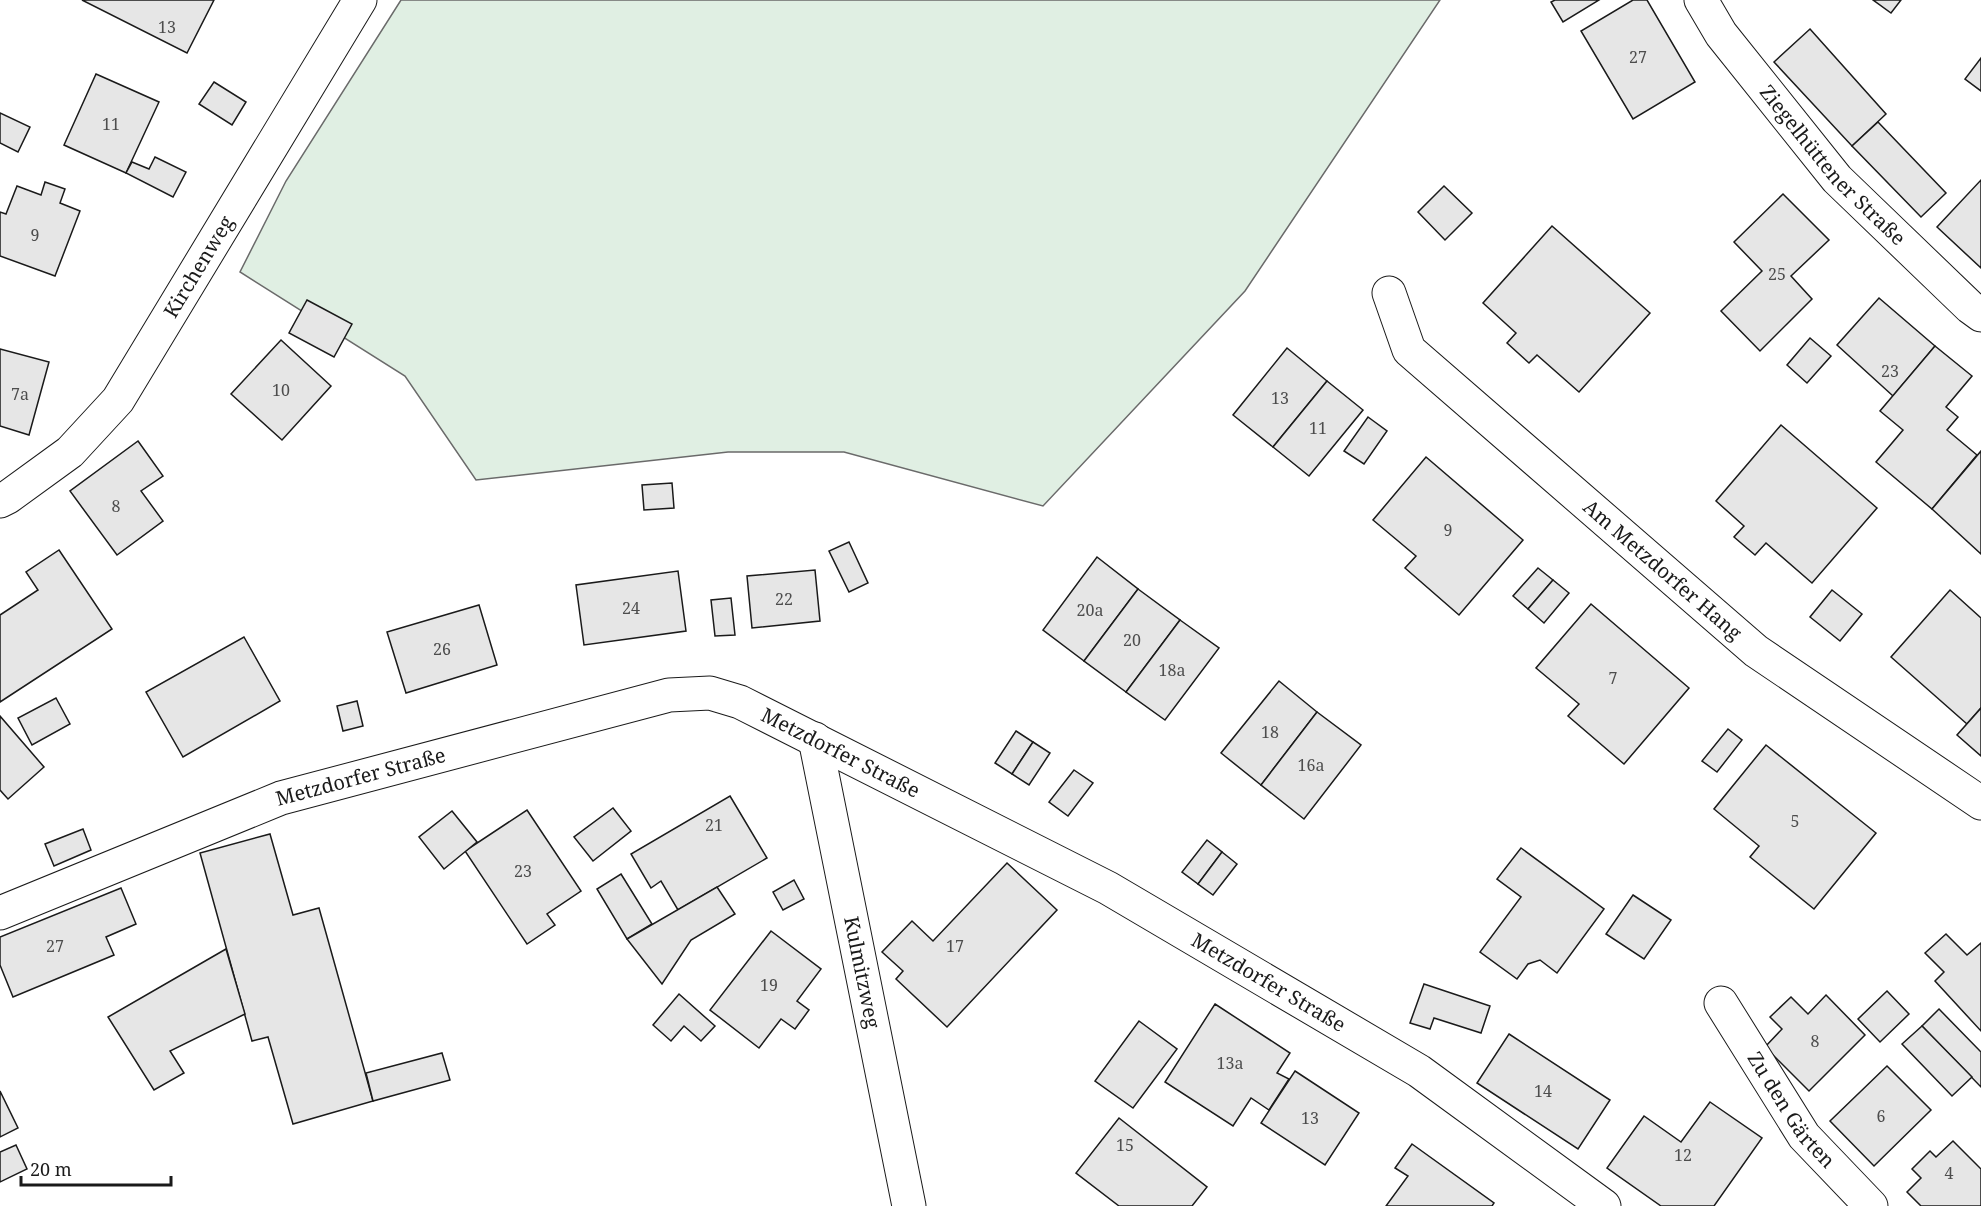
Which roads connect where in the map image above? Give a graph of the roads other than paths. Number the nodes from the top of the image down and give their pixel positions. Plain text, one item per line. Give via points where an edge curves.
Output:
1 (360, 0) edge
2 (1701, 0) edge
3 (1389, 293) dead end
4 (1981, 315) edge
5 (0, 501) edge
6 (815, 739) junction
7 (1981, 803) edge
8 (0, 913) edge
9 (1721, 1003) dead end
10 (909, 1206) edge
11 (1604, 1206) edge
12 (1871, 1206) edge

1 - 5 street, Kirchenweg via 118,400 70,452
2 - 4 street, Ziegelhüttener Straße via 1721,34 1837,179
3 - 7 street, Am Metzdorfer Hang via 1409,350 1756,651
6 - 8 street, Metzdorfer Straße via 740,702 710,693 669,695 281,798
6 - 10 street, Kulmitzweg
6 - 11 street, Metzdorfer Straße via 1108,888 1419,1071
9 - 12 street, Zu den Gärten via 1804,1136

